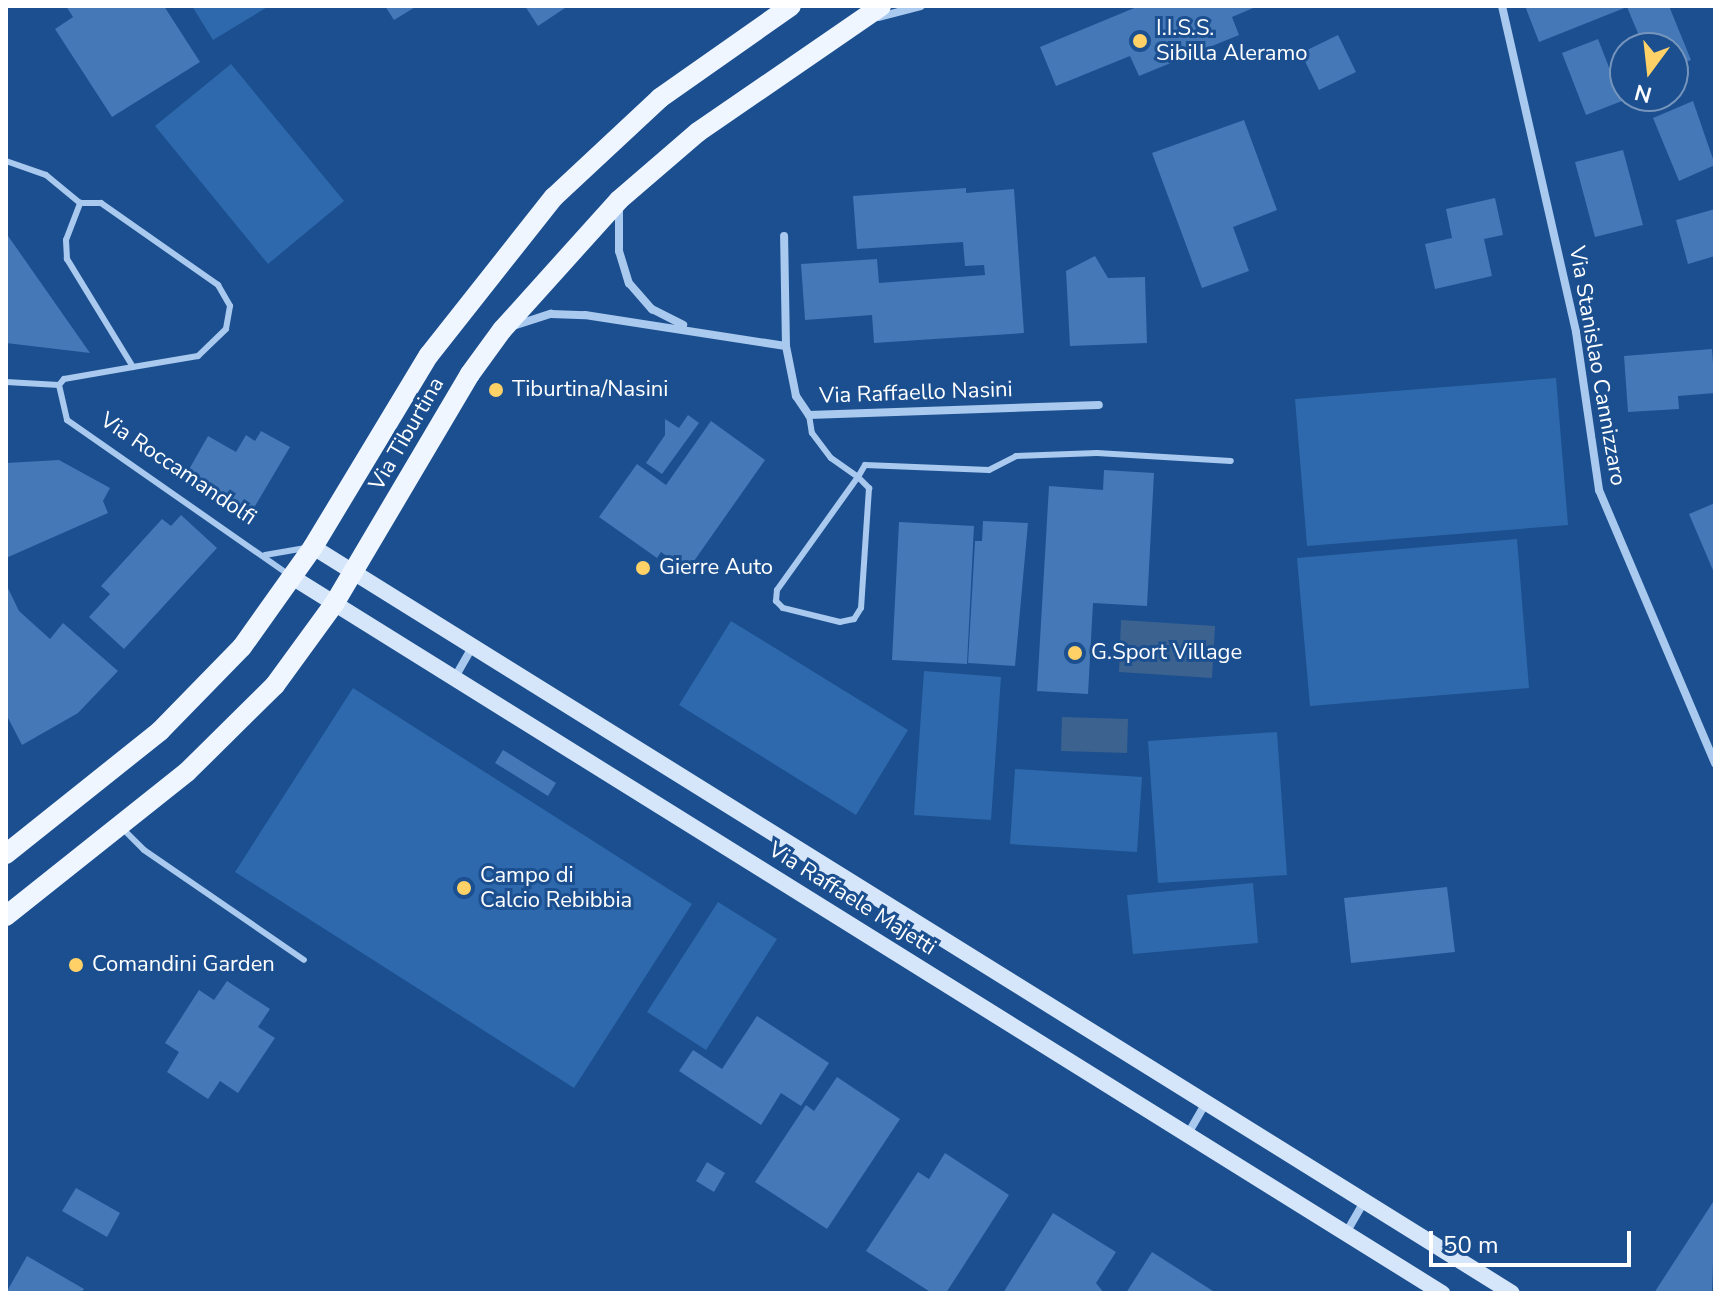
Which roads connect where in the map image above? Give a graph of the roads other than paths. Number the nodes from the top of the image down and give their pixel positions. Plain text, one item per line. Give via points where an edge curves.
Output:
1 (791, 6) edge
2 (881, 6) edge
3 (921, 6) edge
4 (1502, 6) edge
5 (855, 23) junction
6 (6, 161) edge
7 (619, 200) junction
8 (80, 203) junction
9 (784, 236) dead end
10 (691, 329) junction
11 (502, 330) junction
12 (786, 346) junction
13 (133, 367) junction
14 (6, 382) edge
15 (59, 385) junction
16 (1099, 405) dead end
17 (809, 415) junction
18 (1231, 461) dead end
19 (858, 477) junction
20 (313, 547) junction
21 (265, 555) junction
22 (355, 570) junction
23 (292, 577) junction
24 (334, 604) junction
25 (475, 644) junction
26 (454, 679) junction
27 (1715, 763) edge
28 (121, 827) junction
29 (6, 854) edge
30 (6, 916) edge
31 (304, 960) dead end
32 (1205, 1104) junction
33 (1189, 1132) junction
34 (1364, 1202) junction
35 (1346, 1233) junction
36 (1442, 1293) edge
37 (1512, 1293) edge

1 - 20 main road, Via Tiburtina via 633,120 534,219 429,355
2 - 5 main road, Via Tiburtina
3 - 5 street
4 - 27 street, Via Stanislao Cannizzaro via 1576,332 1599,490
5 - 7 main road, Via Tiburtina via 698,132
6 - 8 lane via 46,175
7 - 10 street via 619,251 629,283 652,309
7 - 11 main road, Via Tiburtina
8 - 13 lane via 66,240 67,259
8 - 13 lane via 101,203 218,285 230,306 226,329 198,356
9 - 12 street, Via Raffaello Nasini
10 - 11 street via 551,314
10 - 12 street
11 - 22 main road, Via Tiburtina via 470,374
12 - 17 street, Via Raffaello Nasini via 796,396
13 - 15 lane via 64,379
14 - 15 lane
15 - 21 lane, Via Roccamandolfi via 67,420
16 - 17 street, Via Raffaello Nasini
17 - 19 lane via 812,433 831,458
18 - 19 lane via 1097,453 1016,456 989,470 865,465
19 - 19 lane via 777,590 776,601 783,608 840,622 854,619 861,608 869,488
20 - 21 lane, Via Roccamandolfi
20 - 22 street, Via Raffaele Majetti
20 - 23 main road, Via Tiburtina
21 - 23 lane, Via Roccamandolfi
22 - 24 main road, Via Tiburtina
22 - 25 street, Via Raffaele Majetti
23 - 24 street, Via Roccamandolfi
23 - 29 main road, Via Tiburtina via 242,647 180,713
24 - 26 street, Via Raffaele Majetti
24 - 28 main road, Via Tiburtina via 260,702
25 - 26 street
25 - 32 street, Via Raffaele Majetti
26 - 33 street, Via Raffaele Majetti
28 - 30 main road, Via Tiburtina
28 - 31 lane via 144,850
32 - 33 street
32 - 34 street, Via Raffaele Majetti
33 - 35 street, Via Raffaele Majetti
34 - 35 street
34 - 37 street, Via Raffaele Majetti
35 - 36 street, Via Raffaele Majetti

